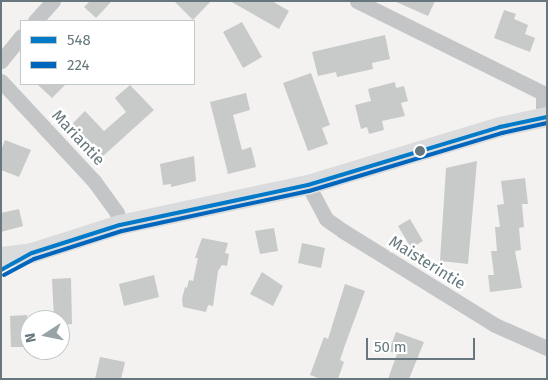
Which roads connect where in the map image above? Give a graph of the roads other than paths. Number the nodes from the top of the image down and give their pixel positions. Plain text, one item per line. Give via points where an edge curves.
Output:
1 (54, 1) edge
2 (357, 1) edge
3 (381, 6) edge
4 (36, 20) edge
5 (20, 37) edge
6 (1, 61) edge
7 (1, 81) edge
8 (545, 92) edge
9 (545, 117) edge
10 (308, 185) junction
11 (120, 225) junction
12 (32, 253) junction
13 (1, 257) edge
14 (1, 270) edge
15 (547, 348) edge

1 - 4 street
2 - 3 street
3 - 8 street
5 - 6 street
7 - 11 street, Mariantie via 94,181 117,213
8 - 9 street
9 - 10 main road via 500,127
10 - 11 main road
10 - 15 street, Maisterintie via 326,219 343,231 495,325
11 - 12 main road
12 - 13 main road
12 - 14 main road

